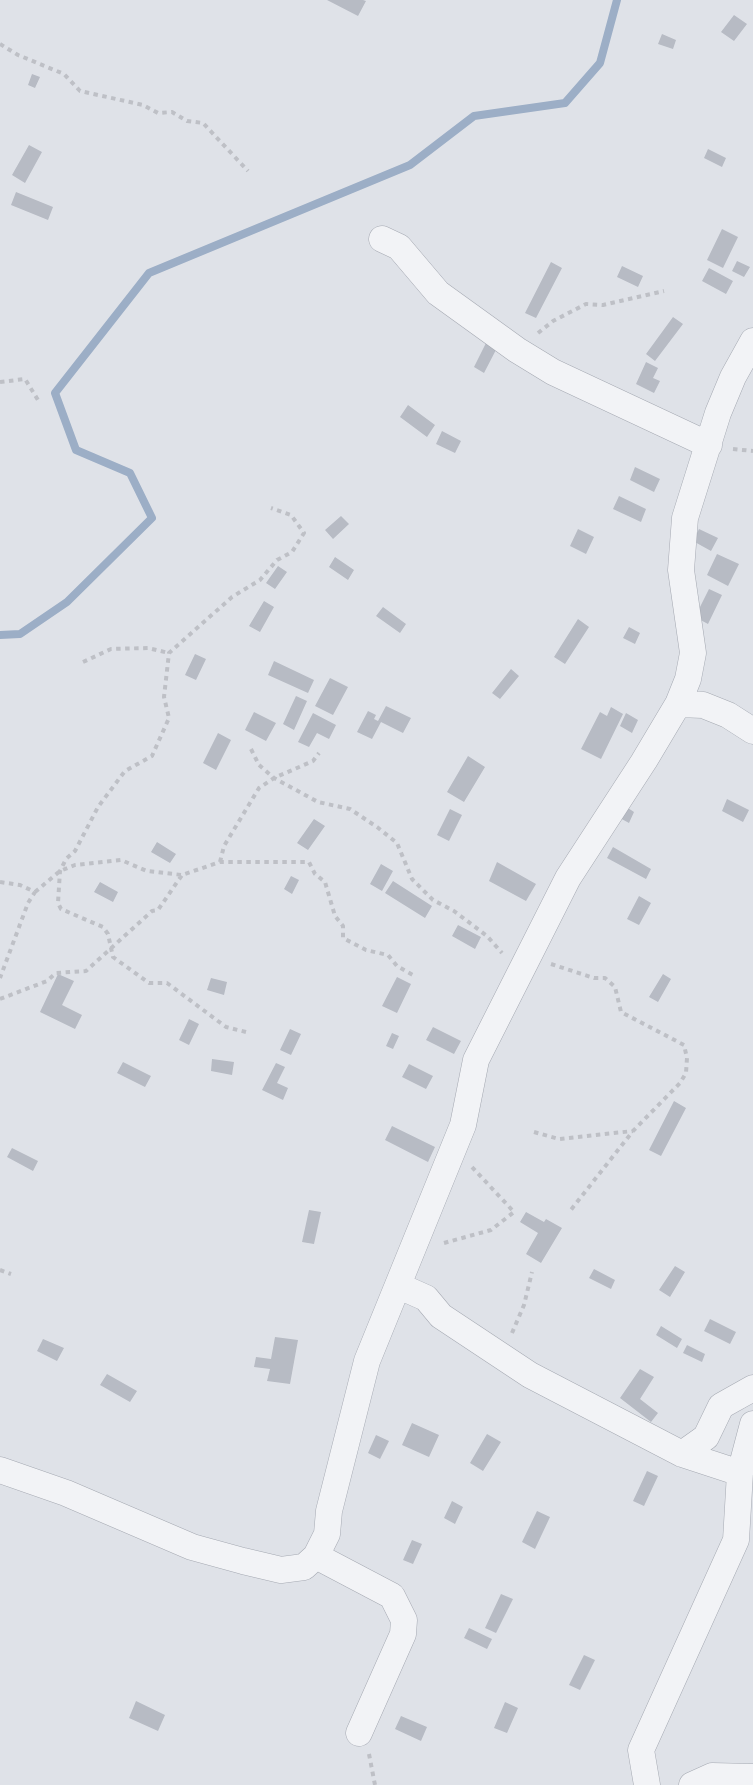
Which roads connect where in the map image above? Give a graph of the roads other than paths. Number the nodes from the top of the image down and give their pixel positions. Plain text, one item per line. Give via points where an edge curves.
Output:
1 (382, 239) dead end
2 (753, 341) edge
3 (709, 445) junction
4 (678, 704) junction
5 (753, 731) edge
6 (399, 1286) junction
7 (753, 1388) edge
8 (753, 1424) edge
9 (682, 1454) junction
10 (0, 1470) edge
11 (740, 1473) junction
12 (315, 1556) junction
13 (359, 1733) dead end
14 (753, 1777) edge
15 (647, 1785) edge
16 (692, 1785) edge

1 - 3 street via 399,247 438,293 517,351 553,372
2 - 3 street via 733,377
3 - 4 street via 685,518 681,570 693,653
4 - 5 street via 703,705
4 - 6 street via 568,878 476,1060 463,1125
6 - 9 street via 426,1298 441,1316 530,1375
6 - 12 street via 367,1361 329,1511 327,1534
7 - 9 street via 721,1406 705,1437
8 - 11 street
9 - 11 street
10 - 12 street via 66,1493 192,1547 281,1570 304,1567
11 - 15 street via 736,1540 641,1750
12 - 13 street via 392,1596 404,1620 404,1634
14 - 16 street via 712,1776

